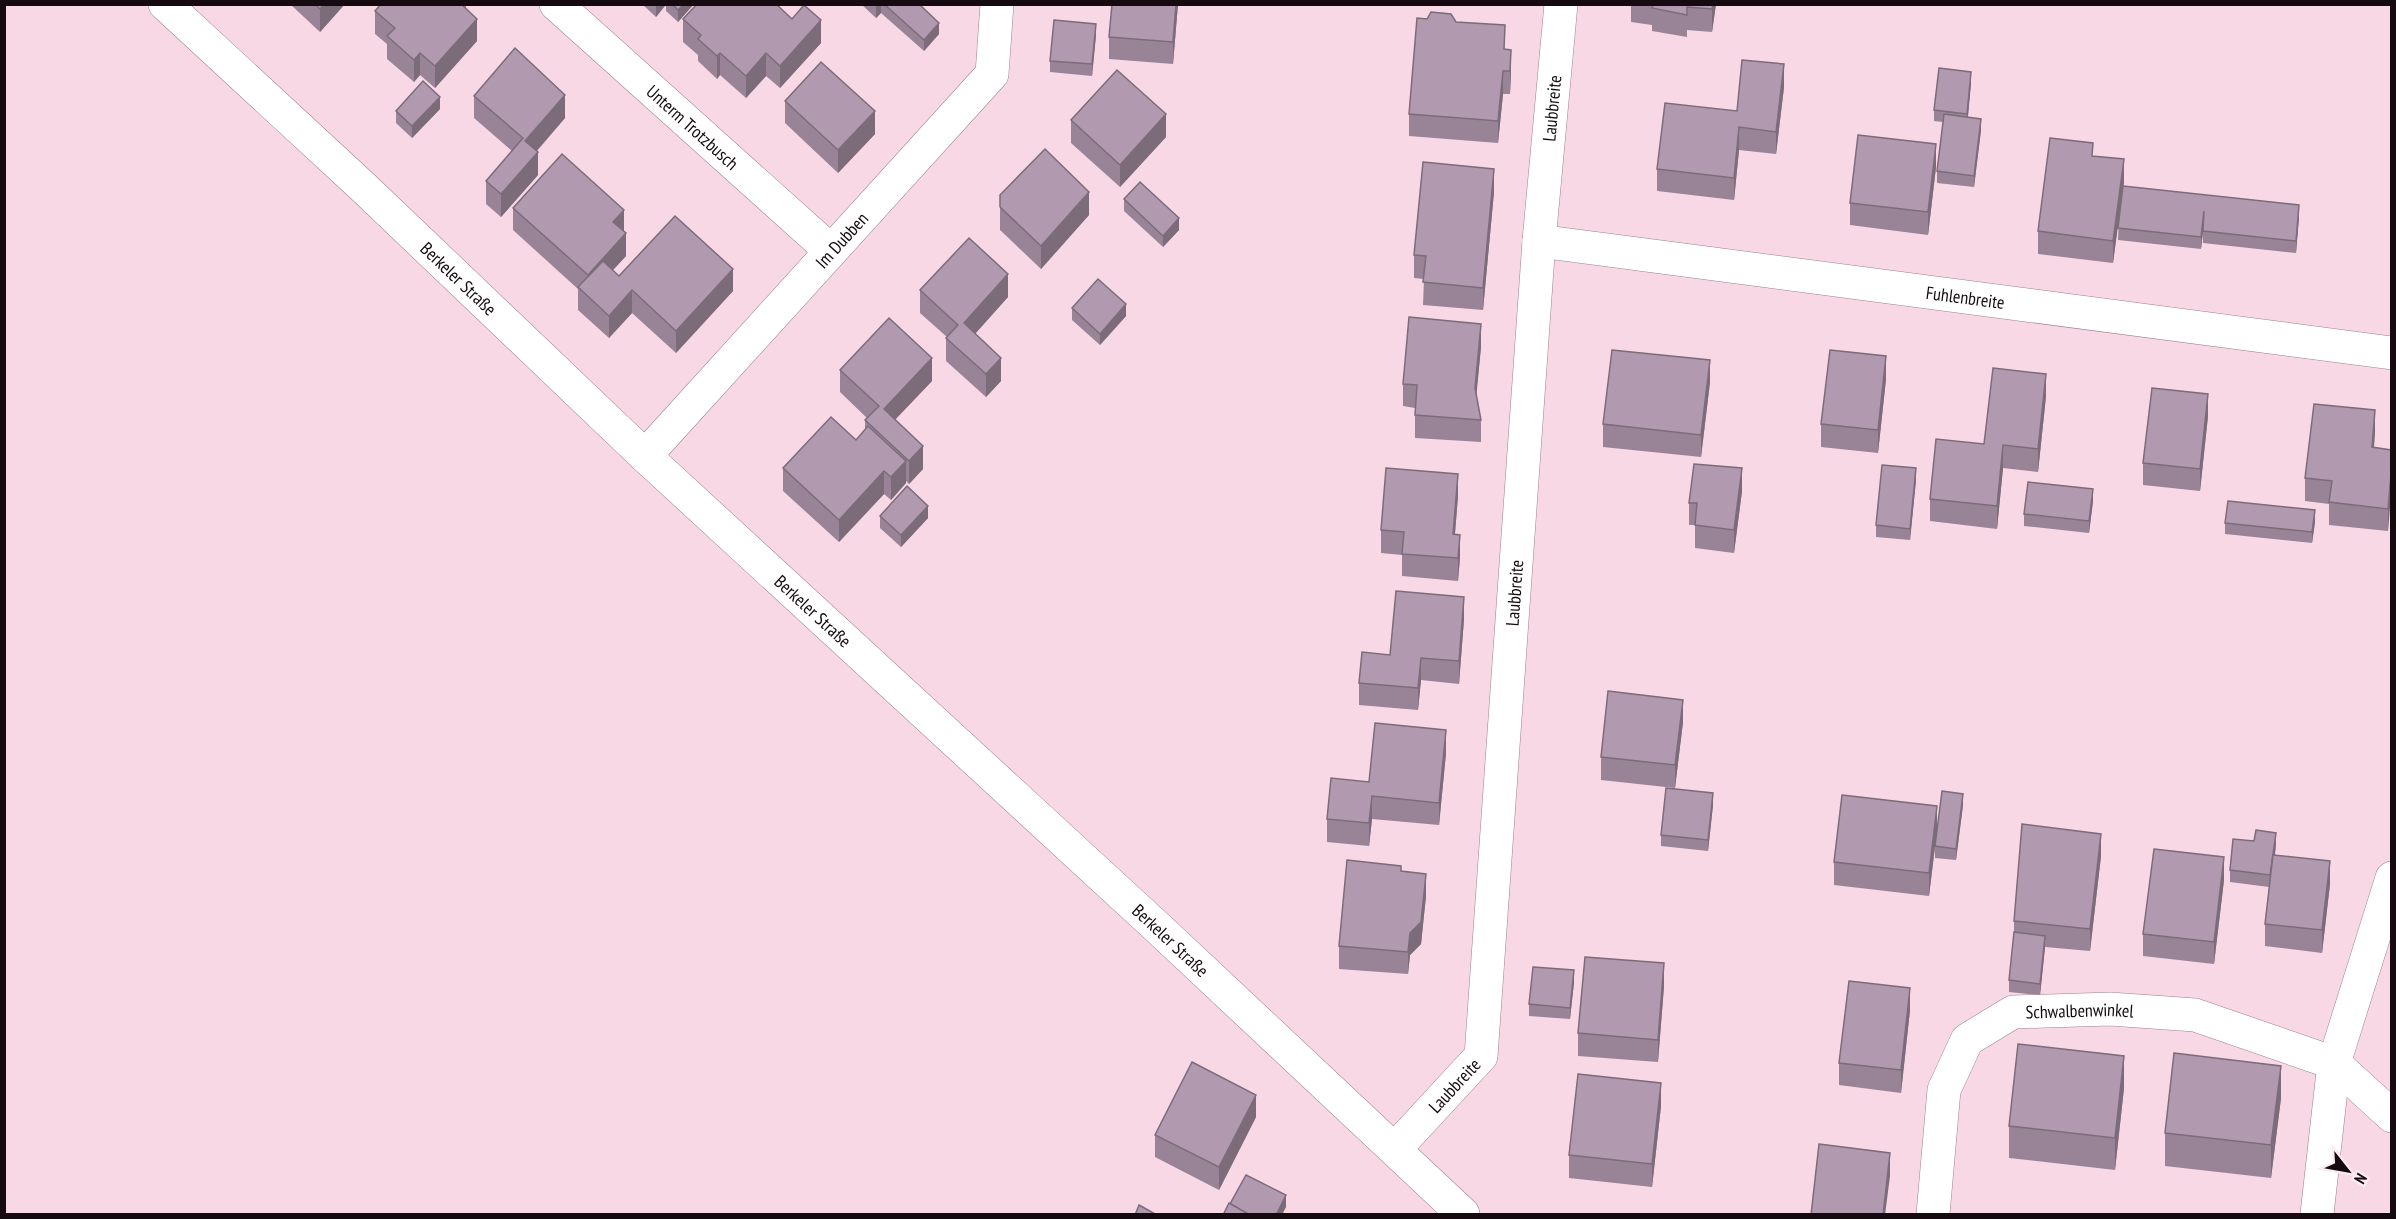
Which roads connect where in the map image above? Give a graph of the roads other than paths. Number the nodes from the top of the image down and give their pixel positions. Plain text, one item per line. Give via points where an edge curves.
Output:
1 (165, 4) edge
2 (556, 4) edge
3 (997, 4) edge
4 (1561, 4) edge
5 (1539, 241) junction
6 (831, 251) junction
7 (2391, 353) edge
8 (645, 456) junction
9 (2391, 878) edge
10 (2334, 1063) junction
11 (2391, 1116) edge
12 (1395, 1149) junction
13 (1463, 1215) edge
14 (1933, 1215) edge
15 (2318, 1215) edge

1 - 8 street, Berkeler Straße
2 - 6 street, Unterm Trotzbusch
3 - 6 street, Im Dubben via 992,74
4 - 5 street, Laubbreite
5 - 7 street, Fuhlenbreite
5 - 12 street, Laubbreite via 1480,1056
6 - 8 street, Im Dubben
8 - 12 street, Berkeler Straße
9 - 10 street
10 - 11 street
10 - 14 street, Schwalbenwinkel via 2195,1015 2110,1009 2013,1012 1967,1040 1944,1090
10 - 15 street
12 - 13 street, Berkeler Straße

